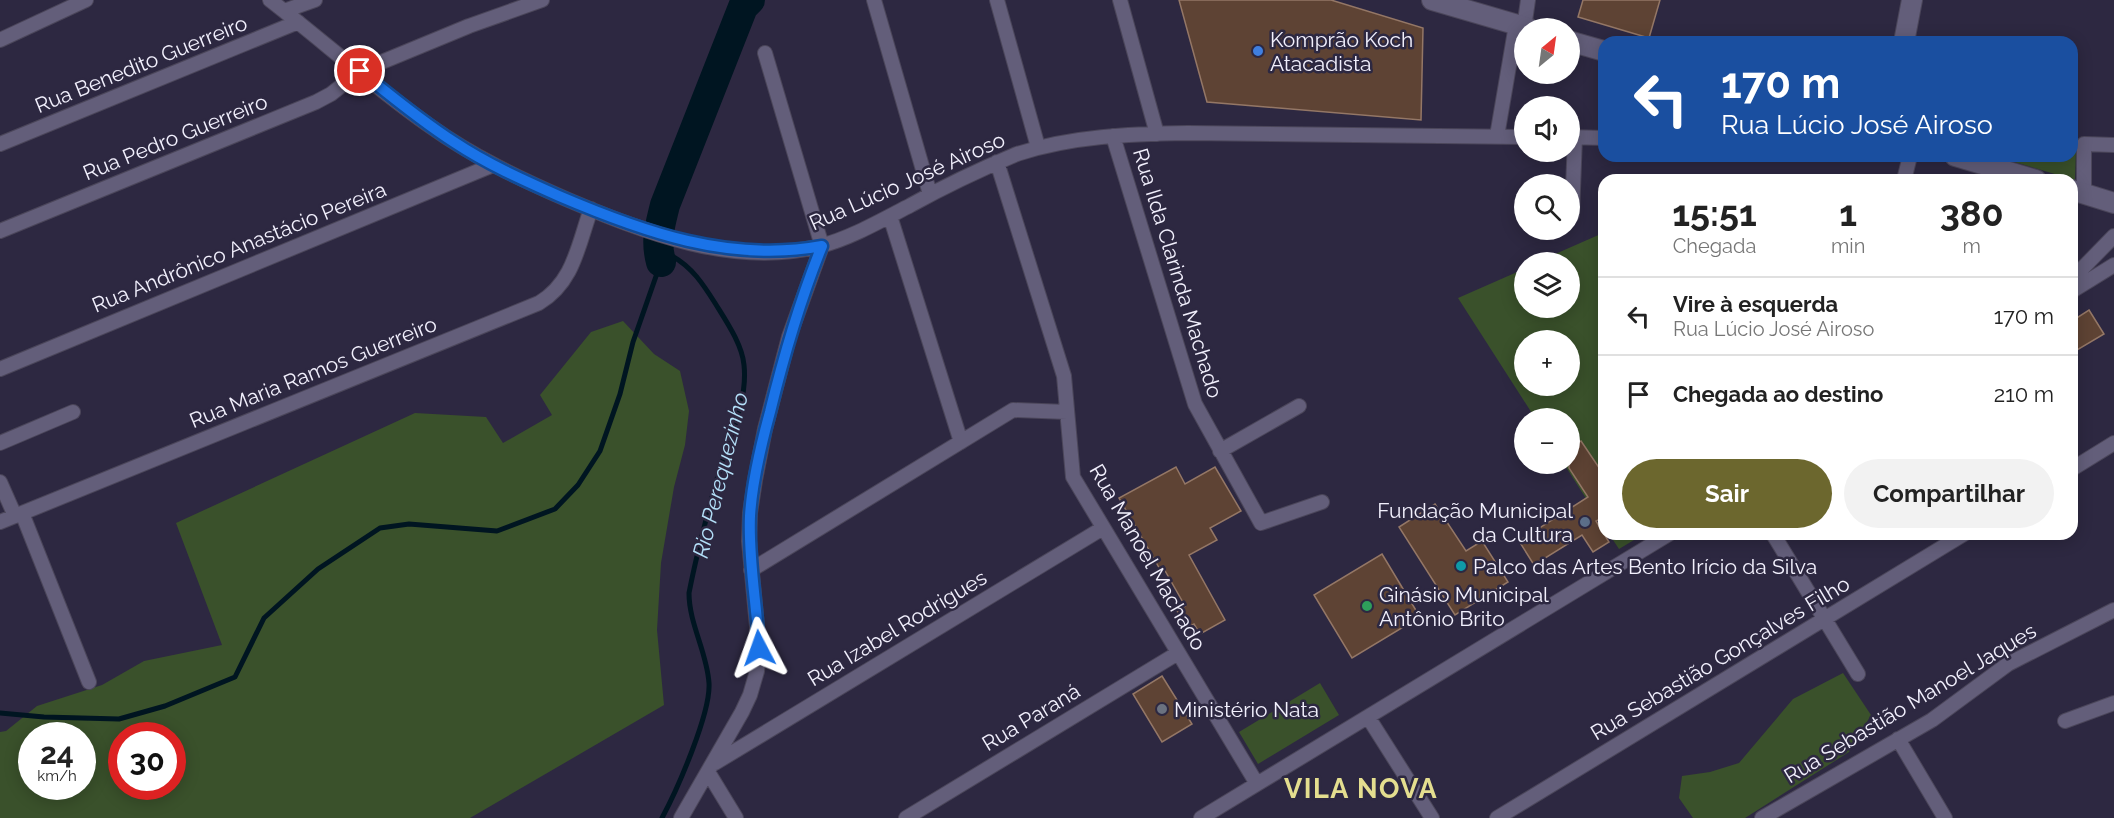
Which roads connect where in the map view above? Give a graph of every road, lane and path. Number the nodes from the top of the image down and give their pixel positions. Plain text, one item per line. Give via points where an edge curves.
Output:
1 (86, 0) edge
2 (270, 0) edge
3 (315, 0) edge
4 (542, 0) edge
5 (874, 0) edge
6 (997, 0) edge
7 (1120, 0) edge
8 (1432, 0) edge
9 (1528, 0) edge
10 (1912, 0) edge
11 (284, 11) junction
12 (1525, 18) edge
13 (298, 22) junction
14 (1514, 24) edge
15 (1905, 36) edge
16 (0, 40) edge
17 (1580, 44) edge
18 (1598, 49) edge
19 (765, 53) dead end
20 (1514, 65) edge
21 (360, 71) junction
22 (1157, 134) junction
23 (1113, 136) junction
24 (1497, 136) junction
25 (1514, 137) edge
26 (1580, 137) edge
27 (1598, 138) edge
28 (0, 144) edge
29 (2078, 144) edge
30 (2114, 145) edge
31 (1038, 147) junction
32 (997, 162) junction
33 (1975, 162) edge
34 (493, 165) junction
35 (2016, 174) edge
36 (2078, 192) edge
37 (930, 194) junction
38 (2114, 203) edge
39 (591, 209) junction
40 (890, 216) junction
41 (0, 231) edge
42 (2114, 236) edge
43 (822, 246) junction
44 (2114, 265) edge
45 (2078, 273) edge
46 (2078, 287) edge
47 (0, 369) edge
48 (1299, 406) dead end
49 (73, 412) dead end
50 (1067, 412) junction
51 (961, 441) junction
52 (0, 443) edge
53 (2114, 443) edge
54 (1220, 451) junction
55 (2078, 465) edge
56 (0, 482) edge
57 (1322, 502) dead end
58 (18, 515) junction
59 (0, 522) edge
60 (1103, 528) junction
61 (1660, 540) edge
62 (1777, 540) edge
63 (1954, 540) edge
64 (751, 570) junction
65 (2114, 610) edge
66 (1825, 619) junction
67 (1178, 653) junction
68 (1858, 674) dead end
69 (88, 682) dead end
70 (2114, 703) edge
71 (1368, 717) junction
72 (2065, 720) dead end
73 (1898, 739) junction
74 (710, 768) junction
75 (1257, 784) junction
76 (681, 818) edge
77 (735, 818) edge
78 (906, 818) edge
79 (1201, 818) edge
80 (1432, 818) edge
81 (1497, 818) edge
82 (1762, 818) edge
83 (1946, 818) edge

1 - 16 street
2 - 11 street, Rua Lúcio José Airoso
3 - 11 street
4 - 21 street, Rua Pedro Guerreiro
5 - 37 street
6 - 31 street
7 - 22 street
8 - 14 main road
9 - 12 street
10 - 15 main road
11 - 13 street, Rua Lúcio José Airoso
13 - 21 street, Rua Lúcio José Airoso
13 - 28 street, Rua Benedito Guerreiro
17 - 18 main road
19 - 43 street
20 - 24 street
21 - 34 street, Rua Lúcio José Airoso via 431,127
21 - 41 street, Rua Pedro Guerreiro via 316,102
22 - 23 street, Rua Lúcio José Airoso
22 - 24 street, Rua Lúcio José Airoso
23 - 31 street, Rua Lúcio José Airoso
23 - 54 street, Rua Ilda Clarinda Machado via 1195,404
24 - 25 street, Rua Lúcio José Airoso
26 - 27 street
29 - 30 street
29 - 36 street
31 - 32 street, Rua Lúcio José Airoso
32 - 37 street, Rua Lúcio José Airoso
32 - 50 street, Rua Manoel Machado via 1064,376
33 - 35 main road
34 - 39 street, Rua Lúcio José Airoso
34 - 47 street, Rua Andrônico Anastácio Pereira
36 - 38 main road
37 - 40 street, Rua Lúcio José Airoso
39 - 43 street, Rua Lúcio José Airoso via 672,239 753,252
39 - 58 street, Rua Maria Ramos Guerreiro via 564,282 539,303
40 - 43 street, Rua Lúcio José Airoso
40 - 51 street
42 - 45 street
43 - 64 street via 789,337 765,429 750,513
44 - 46 street
48 - 54 street
49 - 52 street
50 - 51 street via 1012,410
50 - 60 street, Rua Manoel Machado via 1073,477
51 - 64 street
53 - 55 street
54 - 57 street, Rua Ilda Clarinda Machado via 1261,523
56 - 58 street
58 - 59 street, Rua Maria Ramos Guerreiro
58 - 69 street
60 - 67 street, Rua Manoel Machado
60 - 74 street, Rua Izabel Rodrigues
61 - 71 street
62 - 66 street
63 - 66 street, Rua Sebastião Gonçalves Filho
64 - 74 street via 758,637 757,671 742,712
65 - 73 street, Rua Sebastião Manoel Jaques via 2008,664 1938,716
66 - 68 street
66 - 81 street, Rua Sebastião Gonçalves Filho
67 - 75 street, Rua Manoel Machado
67 - 78 street, Rua Paraná
70 - 72 street
71 - 75 street
71 - 80 street
73 - 82 street, Rua Sebastião Manoel Jaques
73 - 83 street
74 - 76 street
74 - 77 street
75 - 79 street

